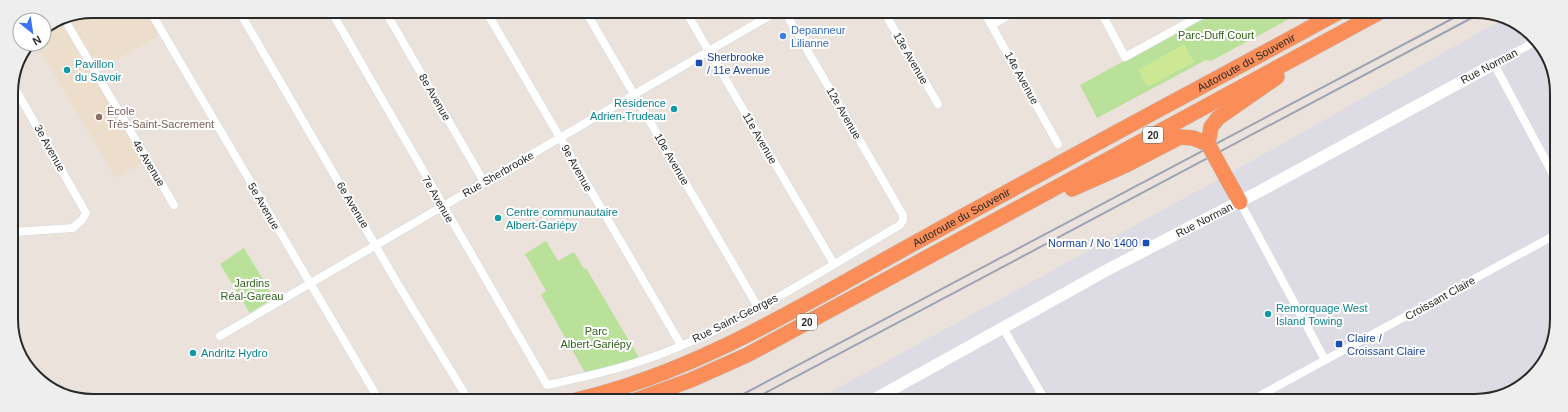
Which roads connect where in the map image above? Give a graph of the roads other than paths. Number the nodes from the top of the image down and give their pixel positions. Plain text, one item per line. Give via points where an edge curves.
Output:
1 (154, 18) edge
2 (243, 18) edge
3 (335, 18) edge
4 (389, 18) edge
5 (490, 18) edge
6 (590, 18) edge
7 (689, 18) edge
8 (766, 18) edge
9 (788, 18) edge
10 (888, 18) edge
11 (988, 18) edge
12 (1003, 18) edge
13 (1104, 18) edge
14 (1196, 18) edge
15 (1328, 18) edge
16 (1369, 18) edge
17 (67, 23) edge
18 (992, 24) junction
19 (1333, 38) junction
20 (1531, 44) edge
21 (709, 52) junction
22 (1494, 64) junction
23 (18, 94) edge
24 (635, 95) junction
25 (938, 104) dead end
26 (560, 138) junction
27 (1207, 142) junction
28 (1058, 144) dead end
29 (1550, 169) edge
30 (484, 182) junction
31 (1240, 202) junction
32 (174, 205) dead end
33 (442, 206) junction
34 (903, 215) joint
35 (18, 231) edge
36 (973, 233) junction
37 (1550, 238) edge
38 (377, 245) junction
39 (834, 264) junction
40 (309, 284) junction
41 (758, 307) junction
42 (1003, 328) junction
43 (220, 336) dead end
44 (681, 344) junction
45 (1325, 360) junction
46 (547, 385) joint
47 (375, 394) edge
48 (465, 394) edge
49 (598, 394) edge
50 (653, 394) edge
51 (884, 394) edge
52 (1042, 394) edge
53 (1263, 394) edge

1 - 40 street, 5e Avenue
2 - 38 street, 6e Avenue
3 - 33 street, 7e Avenue
4 - 30 street, 8e Avenue
5 - 26 street, 9e Avenue
6 - 24 street, 10e Avenue
7 - 21 street, 11e Avenue
8 - 21 street, Rue Sherbrooke
9 - 34 street, 12e Avenue
10 - 25 street, 13e Avenue
11 - 18 street, 14e Avenue
12 - 18 street
13 - 14 street via 1125,57
15 - 49 highway, Autoroute du Souvenir / 20 via 746,337 660,375
16 - 19 highway, Autoroute du Souvenir / 20
17 - 32 street, 4e Avenue
18 - 28 street, 14e Avenue
19 - 27 highway via 1218,118 1211,127
19 - 36 highway, Autoroute du Souvenir / 20
20 - 22 street, Rue Norman
21 - 24 street, Rue Sherbrooke
21 - 39 street, 11e Avenue
22 - 29 street
22 - 31 street, Rue Norman
23 - 35 street, 3e Avenue via 86,213 73,228
24 - 26 street, Rue Sherbrooke
24 - 41 street, 10e Avenue
26 - 30 street, Rue Sherbrooke
26 - 44 street, 9e Avenue
27 - 31 highway, bridge
27 - 36 highway via 1180,137 1124,166
30 - 33 street, Rue Sherbrooke
31 - 42 street, Rue Norman
31 - 45 street
33 - 38 street, Rue Sherbrooke
33 - 46 street, 7e Avenue
34 - 39 street, Rue Saint-Georges via 900,225
36 - 50 highway, Autoroute du Souvenir / 20 via 728,364
37 - 45 street, Croissant Claire
38 - 40 street, Rue Sherbrooke
38 - 48 street, 6e Avenue
39 - 41 street, Rue Saint-Georges
40 - 43 street, Rue Sherbrooke
40 - 47 street, 5e Avenue
41 - 44 street, Rue Saint-Georges
42 - 51 street, Rue Norman
42 - 52 street
44 - 46 street, Rue Saint-Georges via 641,361
45 - 53 street, Croissant Claire

